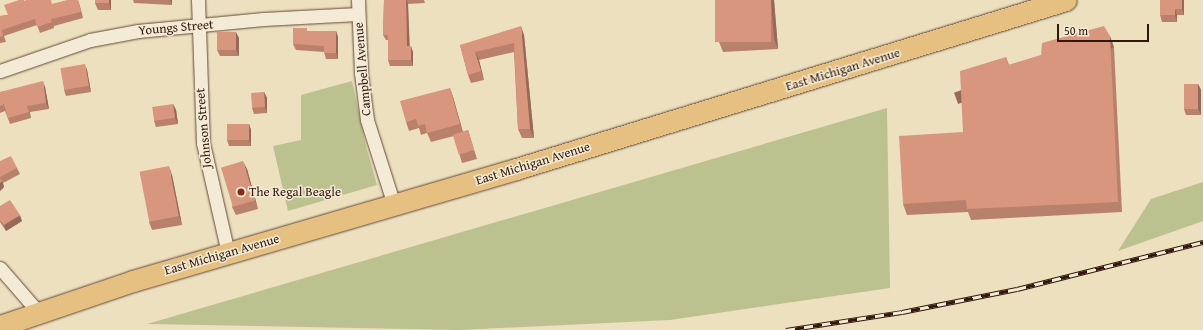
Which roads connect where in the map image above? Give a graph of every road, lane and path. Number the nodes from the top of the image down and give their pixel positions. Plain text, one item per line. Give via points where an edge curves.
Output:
1 (198, 0) edge
2 (358, 0) edge
3 (1066, 0) edge
4 (358, 14) junction
5 (198, 26) junction
6 (0, 71) edge
7 (394, 205) junction
8 (228, 253) junction
9 (0, 268) edge
10 (39, 313) junction
11 (0, 326) edge

1 - 5 street, Johnson Street
2 - 4 street, Campbell Avenue
3 - 7 main road, East Michigan Avenue
4 - 5 street, Youngs Street
4 - 7 street, Campbell Avenue via 367,120
5 - 6 street, Youngs Street via 138,31 90,40
5 - 8 street, Johnson Street via 202,143
7 - 8 main road, East Michigan Avenue
8 - 10 main road, East Michigan Avenue via 133,281
9 - 10 street
10 - 11 main road, East Michigan Avenue

